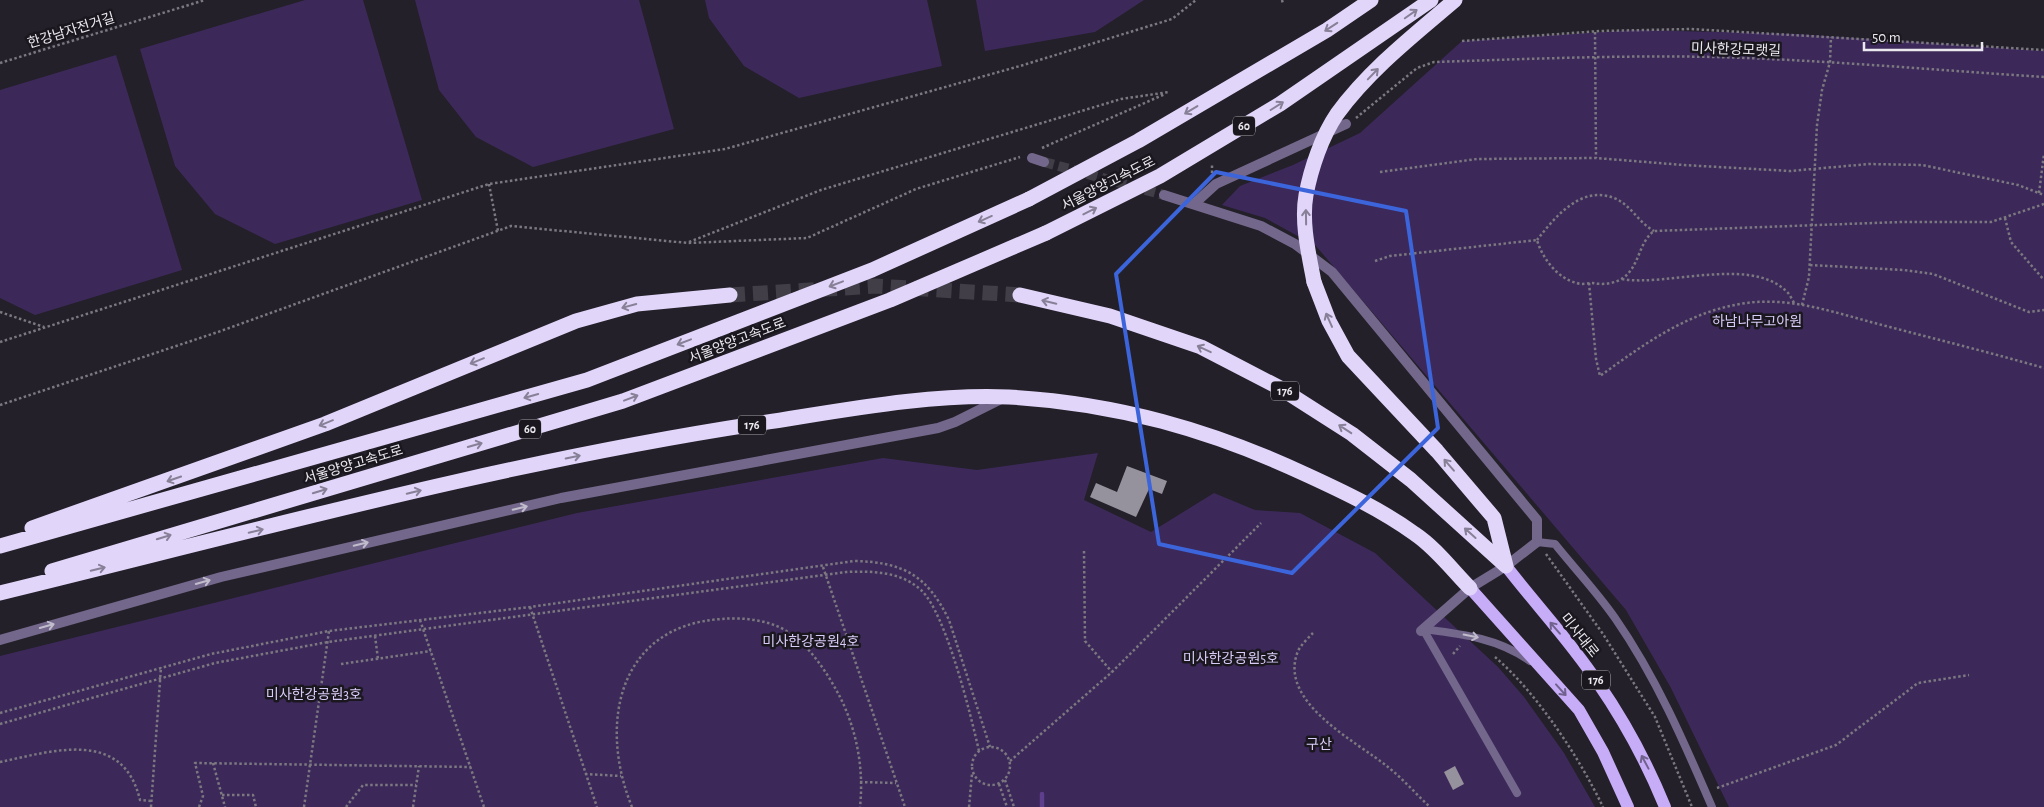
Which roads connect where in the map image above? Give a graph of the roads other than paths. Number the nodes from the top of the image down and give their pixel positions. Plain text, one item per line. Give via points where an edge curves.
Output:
1 (1371, 0) edge
2 (1431, 0) edge
3 (1455, 0) edge
4 (1346, 124) road end
5 (1028, 157) road end
6 (1044, 162) tunnel mouth
7 (1164, 195) tunnel mouth
8 (1194, 204) junction
9 (730, 295) tunnel mouth
10 (1020, 295) tunnel mouth
11 (1006, 397) junction
12 (0, 539) edge
13 (1537, 542) junction
14 (0, 546) edge
15 (1506, 566) junction
16 (0, 587) edge
17 (1470, 588) junction
18 (0, 593) edge
19 (1422, 630) junction
20 (0, 640) edge
21 (1540, 668) junction
22 (1517, 793) dead end
23 (1628, 807) edge
24 (1665, 807) edge
25 (1712, 807) edge

1 -> 14 highway, 서울양양고속도로 / 60, bridge via 1327,30 1138,141 1029,199 872,270 587,380
16 -> 2 highway, 서울양양고속도로 / 60, bridge via 623,401 890,300 1046,233 1160,176 1280,104
15 -> 3 highway, bridge via 1494,518 1438,451 1348,356 1329,321 1314,282 1307,239 1306,196 1320,148 1337,114 1396,51
4 - 8 street via 1216,184
5 - 6 street
7 - 8 street
8 - 13 street via 1261,226 1295,244 1332,272 1537,520
9 -> 12 highway via 636,304 576,321 325,424
15 -> 10 highway, 176 via 1411,480 1352,434 1280,388 1201,347 1110,316
11 - 17 highway, 176 via 1082,404 1153,417 1259,452 1341,490 1418,535
18 -> 11 highway, 176 via 483,476 668,438 857,409 937,400
20 -> 11 street via 231,575 560,498 938,428
13 - 15 street
13 - 25 lane via 1555,544 1614,617 1676,723
15 - 17 street
24 -> 15 main road, 미사대로 / 176 via 1630,734 1597,681
17 - 19 street
17 - 21 main road, 176
19 -> 21 lane via 1486,640 1512,650
19 - 22 lane
21 -> 23 main road, 176 via 1578,710 1603,752

